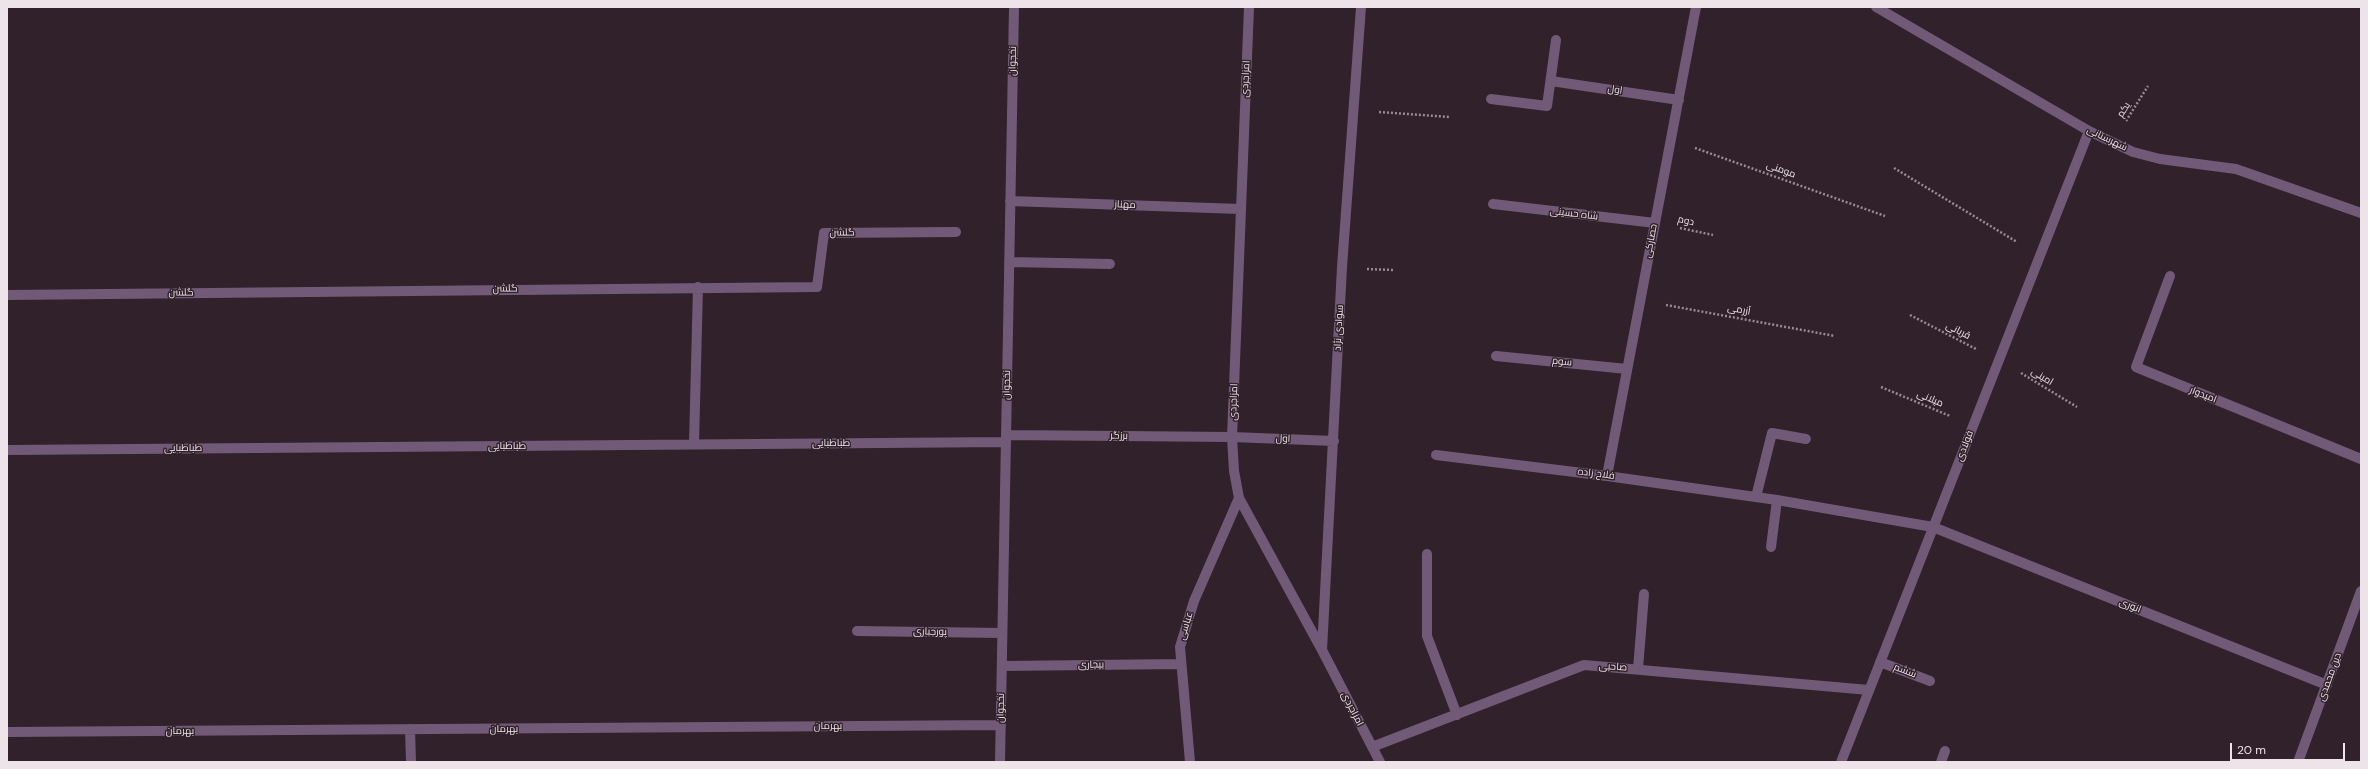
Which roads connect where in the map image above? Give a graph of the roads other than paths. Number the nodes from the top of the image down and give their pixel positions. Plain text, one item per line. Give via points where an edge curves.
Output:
1 (1014, 7) edge
2 (1249, 7) edge
3 (1362, 7) edge
4 (1696, 7) edge
5 (1876, 7) edge
6 (1556, 40) dead end
7 (1551, 81) junction
8 (1491, 99) dead end
9 (1678, 100) junction
10 (2089, 131) junction
11 (1010, 201) junction
12 (1493, 204) dead end
13 (1240, 209) junction
14 (2361, 213) edge
15 (1655, 223) junction
16 (956, 232) dead end
17 (1009, 262) junction
18 (1110, 264) dead end
19 (2170, 276) dead end
20 (698, 287) junction
21 (7, 295) edge
22 (1496, 356) dead end
23 (1628, 369) junction
24 (1232, 437) junction
25 (1006, 438) junction
26 (1806, 439) dead end
27 (1334, 441) junction
28 (694, 444) junction
29 (7, 450) edge
30 (1436, 455) dead end
31 (2361, 459) edge
32 (1607, 476) junction
33 (1756, 497) junction
34 (1238, 498) junction
35 (1777, 500) junction
36 (1933, 526) junction
37 (1771, 547) dead end
38 (1427, 554) dead end
39 (1644, 594) dead end
40 (2361, 594) edge
41 (857, 631) dead end
42 (1002, 634) junction
43 (1322, 650) junction
44 (1880, 662) junction
45 (1180, 664) junction
46 (1002, 666) junction
47 (1638, 669) junction
48 (1930, 681) dead end
49 (2327, 685) junction
50 (1869, 690) junction
51 (1457, 715) junction
52 (1001, 725) junction
53 (410, 729) junction
54 (7, 732) edge
55 (1372, 747) junction
56 (1945, 750) dead end
57 (410, 762) edge
58 (1000, 762) edge
59 (1190, 762) edge
60 (1380, 762) edge
61 (1841, 762) edge
62 (1941, 762) edge
63 (2298, 762) edge

1 - 11 street, نخجوان
2 - 13 street, امزاجردی
3 - 27 street, سوادی نژاد via 1342,267
4 - 9 street, حصارکی
5 - 10 street, شهرستانی
6 - 7 street
7 - 8 street via 1547,106
7 - 9 street, اول
9 - 15 street, حصارکی
10 - 14 street, شهرستانی via 2133,152 2160,159 2236,169
10 - 36 street, فولادی
11 - 13 street, مهناز
11 - 17 street, نخجوان
12 - 15 street, شاه حسینی
13 - 24 street, امزاجردی
15 - 23 street, حصارکی
16 - 20 street, گلشن via 824,233 818,287
17 - 18 street
17 - 25 street, نخجوان
19 - 31 street, امیدوار via 2136,367
20 - 21 street, گلشن
20 - 28 street
22 - 23 street, سوم
23 - 32 street, حصارکی
24 - 25 street, برزگر
24 - 27 street, اول
24 - 34 street, امزاجردی
25 - 28 street, طباطبایی
25 - 42 street, نخجوان
26 - 33 street via 1772,433
27 - 43 street, سوادی نژاد
28 - 29 street, طباطبایی
30 - 32 street, فلاح زاده
32 - 33 street, فلاح زاده
33 - 35 street, فلاح زاده
34 - 43 street, امزاجردی
34 - 45 street, عباسی via 1194,601 1180,647
35 - 36 street, فلاح زاده
35 - 37 street
36 - 44 street, فولادی
36 - 49 street, انوری
38 - 51 street via 1427,636
39 - 47 street
40 - 49 street, دین محمدی
41 - 42 street, پورجباری
42 - 46 street, نخجوان
43 - 55 street, امزاجردی
44 - 48 street, ششم
44 - 50 street, فولادی
45 - 46 street, بیجاری
45 - 59 street, عباسی
46 - 52 street, نخجوان
47 - 50 street, صاحبی
47 - 51 street, صاحبی via 1584,665
49 - 63 street, دین محمدی
50 - 61 street, فولادی
51 - 55 street, صاحبی
52 - 53 street, بهرمان
52 - 58 street, نخجوان
53 - 54 street, بهرمان
53 - 57 street
55 - 60 street, امزاجردی
56 - 62 street

